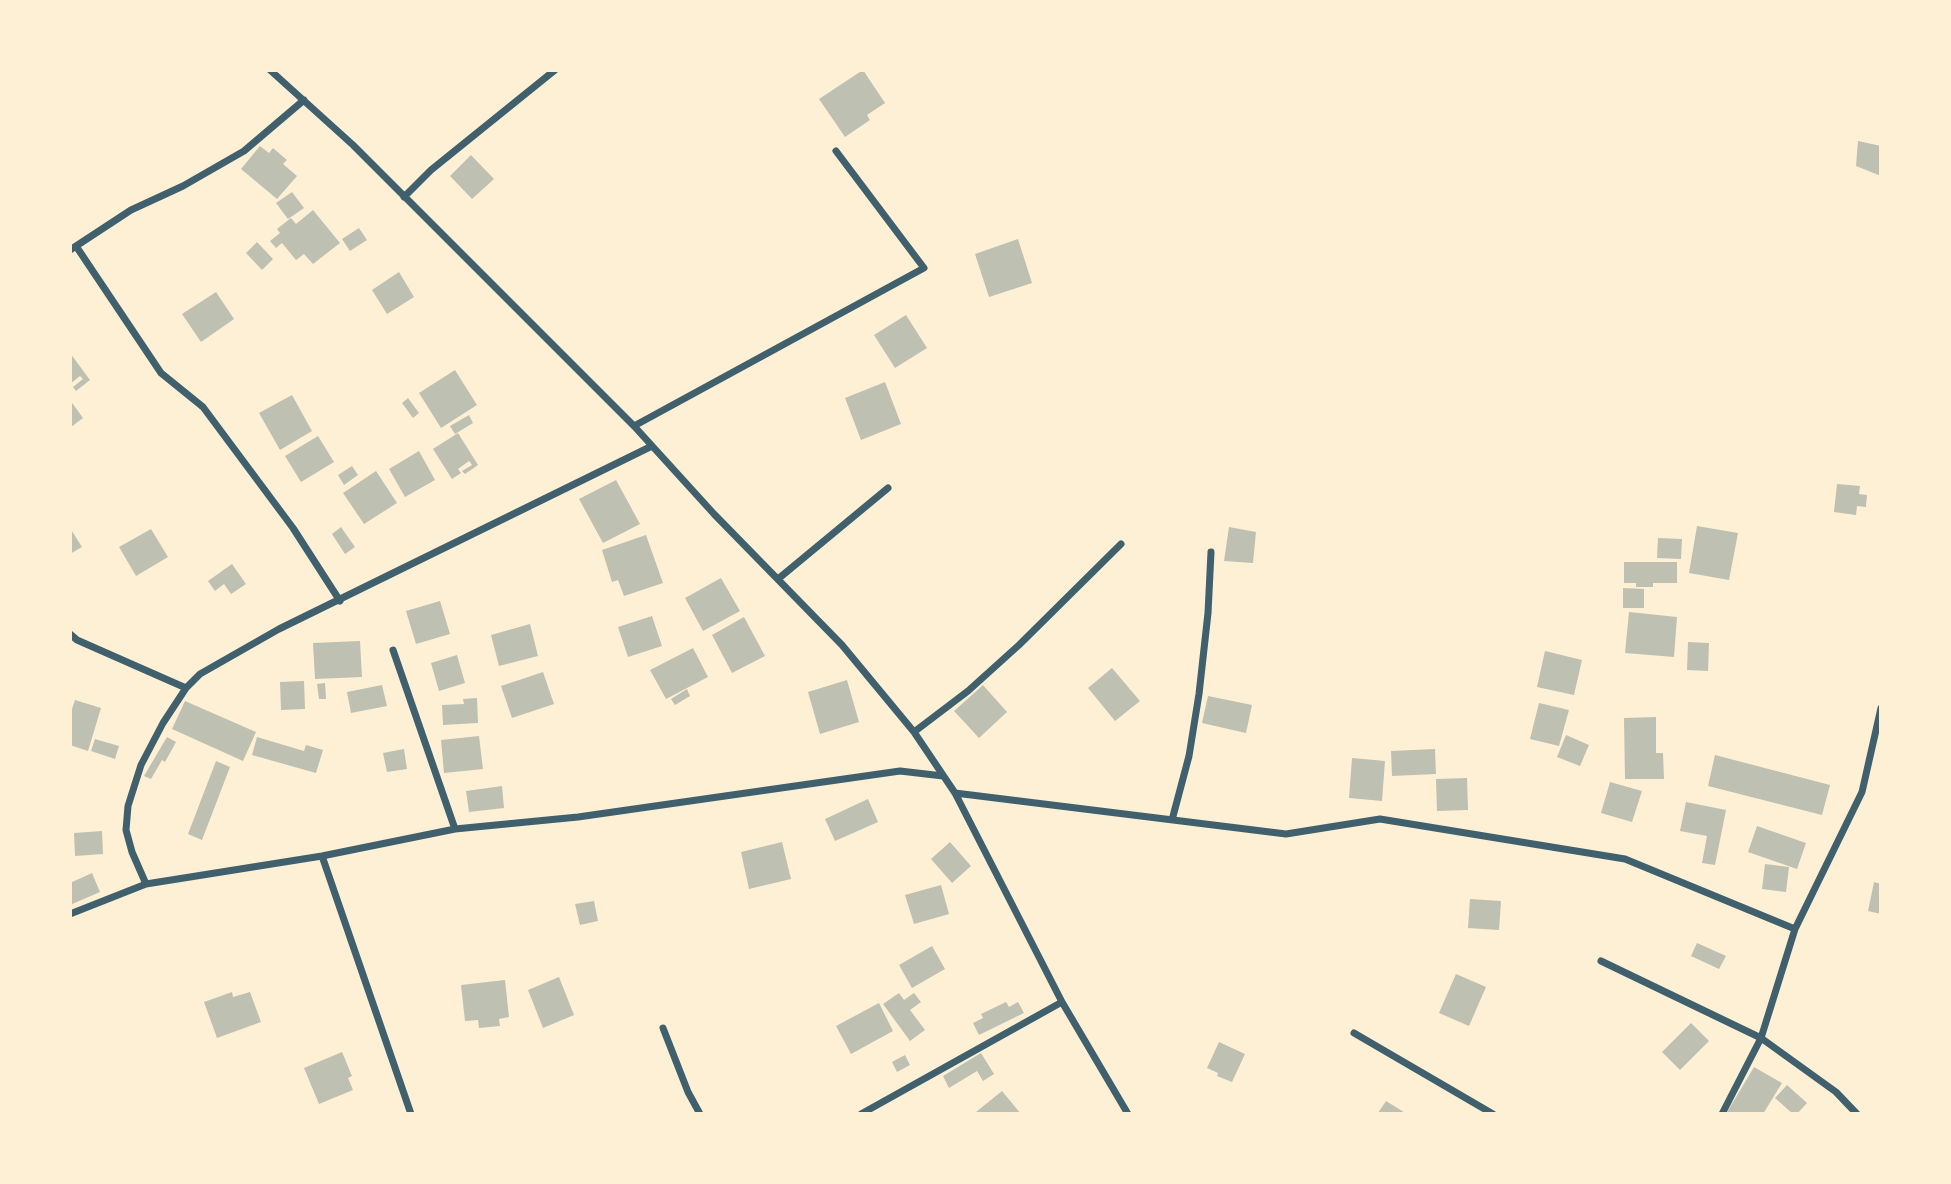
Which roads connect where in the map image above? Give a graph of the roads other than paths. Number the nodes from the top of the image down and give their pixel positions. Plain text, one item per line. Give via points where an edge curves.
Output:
1 (270, 70) edge
2 (555, 70) edge
3 (304, 100) junction
4 (836, 151) dead end
5 (404, 197) junction
6 (73, 248) edge
7 (634, 426) junction
8 (652, 446) junction
9 (888, 488) dead end
10 (1121, 544) dead end
11 (1211, 552) dead end
12 (778, 579) junction
13 (340, 601) junction
14 (70, 634) edge
15 (393, 650) dead end
16 (186, 688) junction
17 (1881, 708) edge
18 (914, 732) junction
19 (943, 776) junction
20 (955, 793) junction
21 (1172, 820) junction
22 (455, 828) junction
23 (322, 856) junction
24 (146, 884) junction
25 (70, 914) edge
26 (1795, 929) junction
27 (1601, 961) dead end
28 (1062, 1002) junction
29 (663, 1028) dead end
30 (1354, 1033) dead end
31 (1761, 1038) junction
32 (411, 1114) edge
33 (700, 1114) edge
34 (862, 1114) edge
35 (1128, 1114) edge
36 (1493, 1114) edge
37 (1722, 1114) edge
38 (1857, 1114) edge

1 - 3 street
2 - 5 street
3 - 5 street
3 - 6 street via 244,151 131,210
4 - 7 street via 924,268
5 - 7 street
6 - 13 street via 161,373 203,407 293,528
7 - 8 street
8 - 12 street
8 - 13 street
9 - 12 street
10 - 18 street via 1009,654
11 - 21 street via 1199,694
12 - 18 street via 842,645
13 - 16 street via 240,649
14 - 16 street
15 - 22 street
16 - 24 street via 141,765 128,806 126,830
17 - 26 street via 1863,792
18 - 19 street
19 - 20 street
19 - 22 street via 901,771 578,817
20 - 21 street
20 - 28 street
21 - 26 street via 1286,834 1380,819 1625,859
22 - 23 street
23 - 24 street
23 - 32 street
24 - 25 street
26 - 31 street
27 - 31 street
28 - 34 street
28 - 35 street
29 - 33 street
30 - 36 street
31 - 37 street
31 - 38 street via 1836,1092

